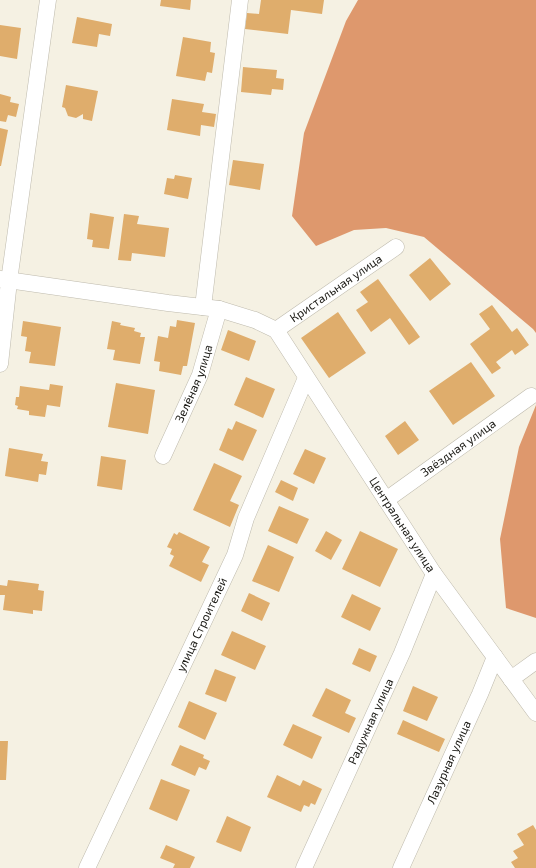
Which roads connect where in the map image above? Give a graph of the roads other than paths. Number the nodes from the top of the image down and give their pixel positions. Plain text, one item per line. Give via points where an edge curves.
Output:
1 (48, 0) edge
2 (240, 0) edge
3 (396, 247) dead end
4 (4, 280) edge
5 (203, 307) junction
6 (219, 309) junction
7 (276, 330) junction
8 (0, 364) edge
9 (306, 378) junction
10 (531, 396) dead end
11 (163, 456) dead end
12 (386, 500) junction
13 (434, 574) junction
14 (495, 657) junction
15 (536, 661) edge
16 (511, 679) junction
17 (536, 713) edge
18 (87, 868) edge
19 (304, 868) edge
20 (402, 868) edge

1 - 4 street
2 - 5 street
3 - 7 street, Кристальная улица
4 - 5 street
4 - 8 street
5 - 6 street
6 - 7 street via 255,320
6 - 11 street, Зелёная улица via 200,375
7 - 9 street, Центральная улица
9 - 12 street, Центральная улица
9 - 18 street, улица Строителей via 246,518 235,555
10 - 12 street, Звёздная улица
12 - 13 street, Центральная улица
13 - 14 street, Центральная улица
13 - 19 street, Радужная улица via 402,653
14 - 16 street, Центральная улица
14 - 20 street, Лазурная улица
15 - 16 street
16 - 17 street, Центральная улица

